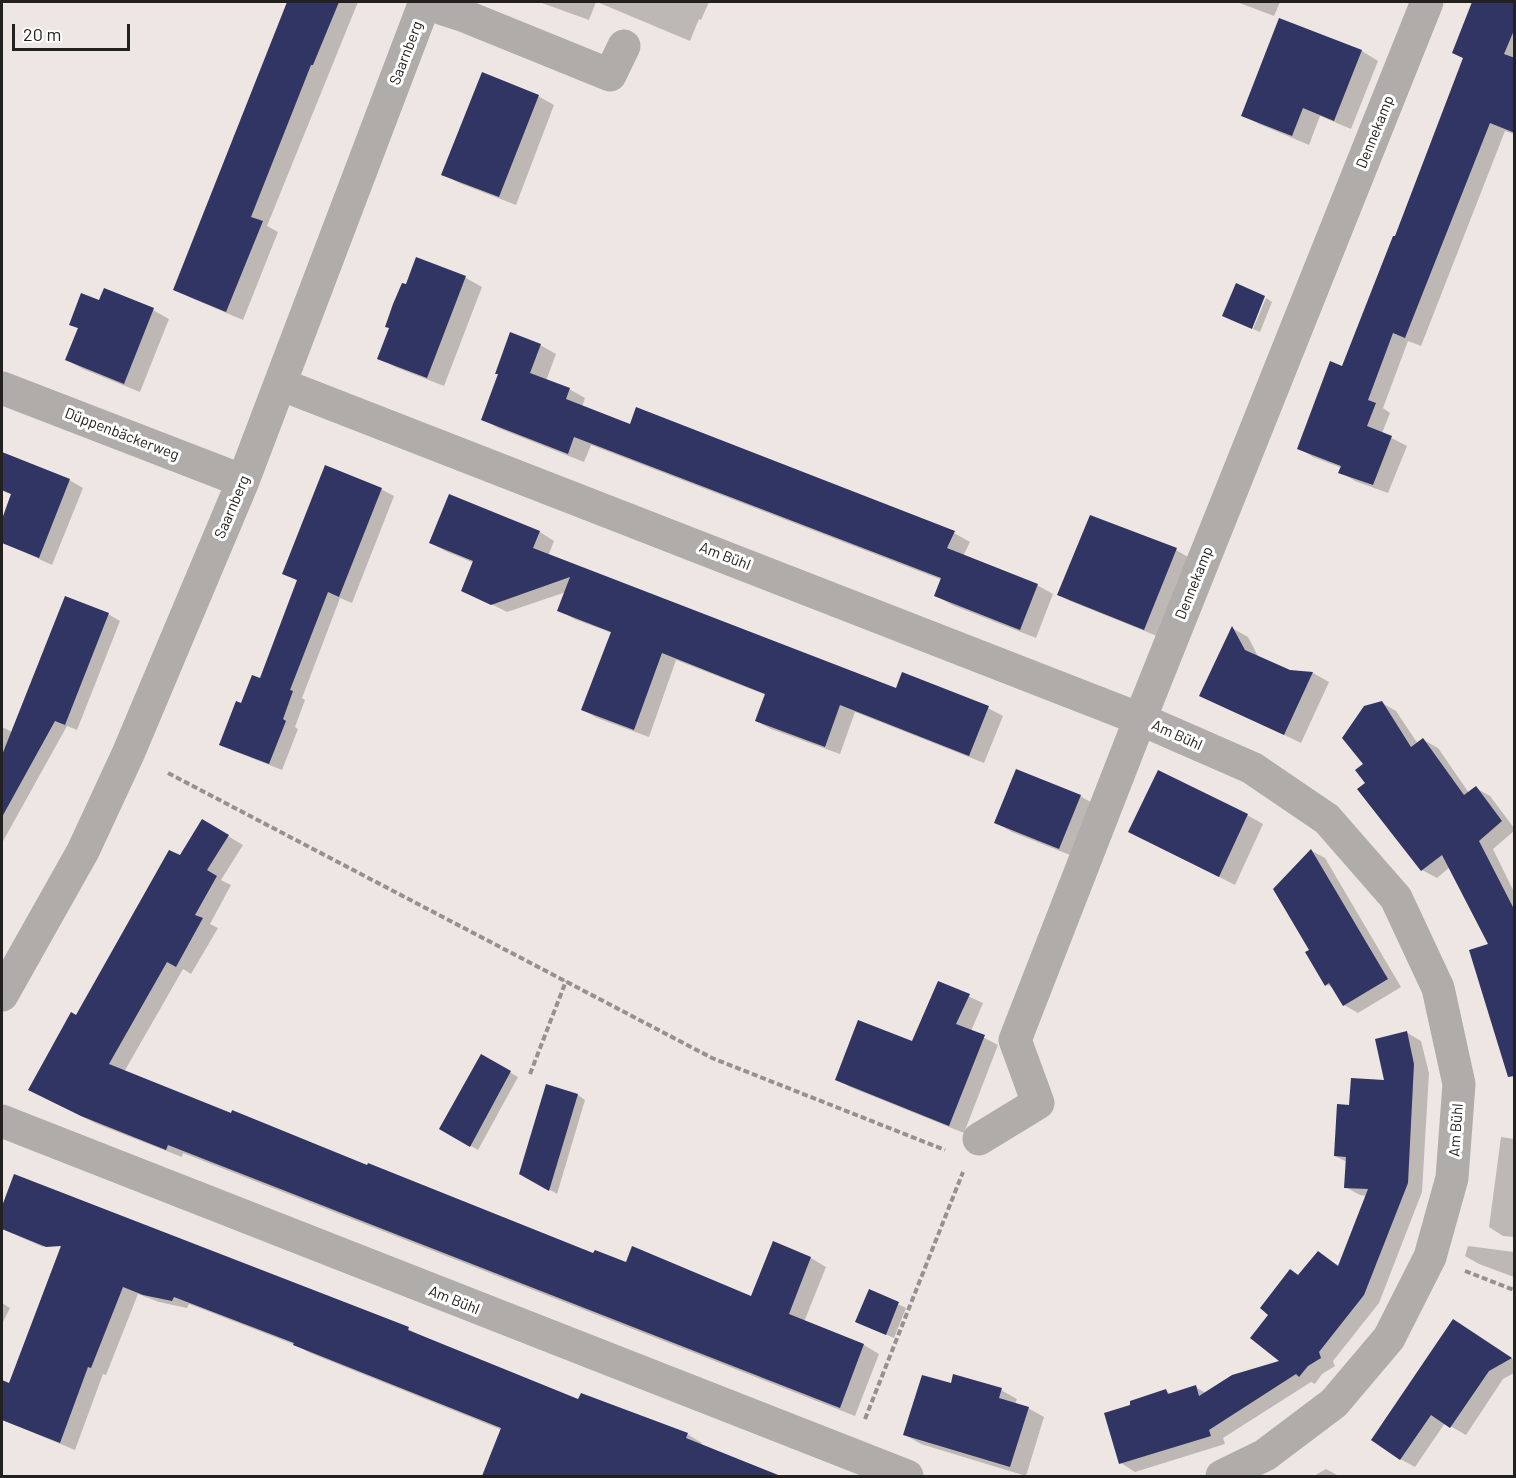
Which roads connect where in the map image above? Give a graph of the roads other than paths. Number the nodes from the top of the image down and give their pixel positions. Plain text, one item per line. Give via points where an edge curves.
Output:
1 (425, 2) edge
2 (1427, 2) edge
3 (624, 46) dead end
4 (280, 384) junction
5 (2, 388) edge
6 (243, 481) junction
7 (1140, 719) junction
8 (2, 995) edge
9 (2, 1121) edge
10 (974, 1149) road end
11 (907, 1476) edge
12 (1222, 1476) edge

1 - 3 street via 610,75
1 - 4 street, Saarnberg
2 - 7 street, Dennekamp
4 - 6 street, Saarnberg
4 - 7 street, Am Bühl
5 - 6 street, Düppenbäckerweg
6 - 8 street, Saarnberg via 83,851
7 - 10 street, Dennekamp via 1015,1040 1038,1103
7 - 12 street, Am Bühl via 1252,768 1327,819 1396,898 1438,988 1460,1084 1452,1178 1431,1257 1389,1338 1335,1403 1265,1455
9 - 11 street, Am Bühl

